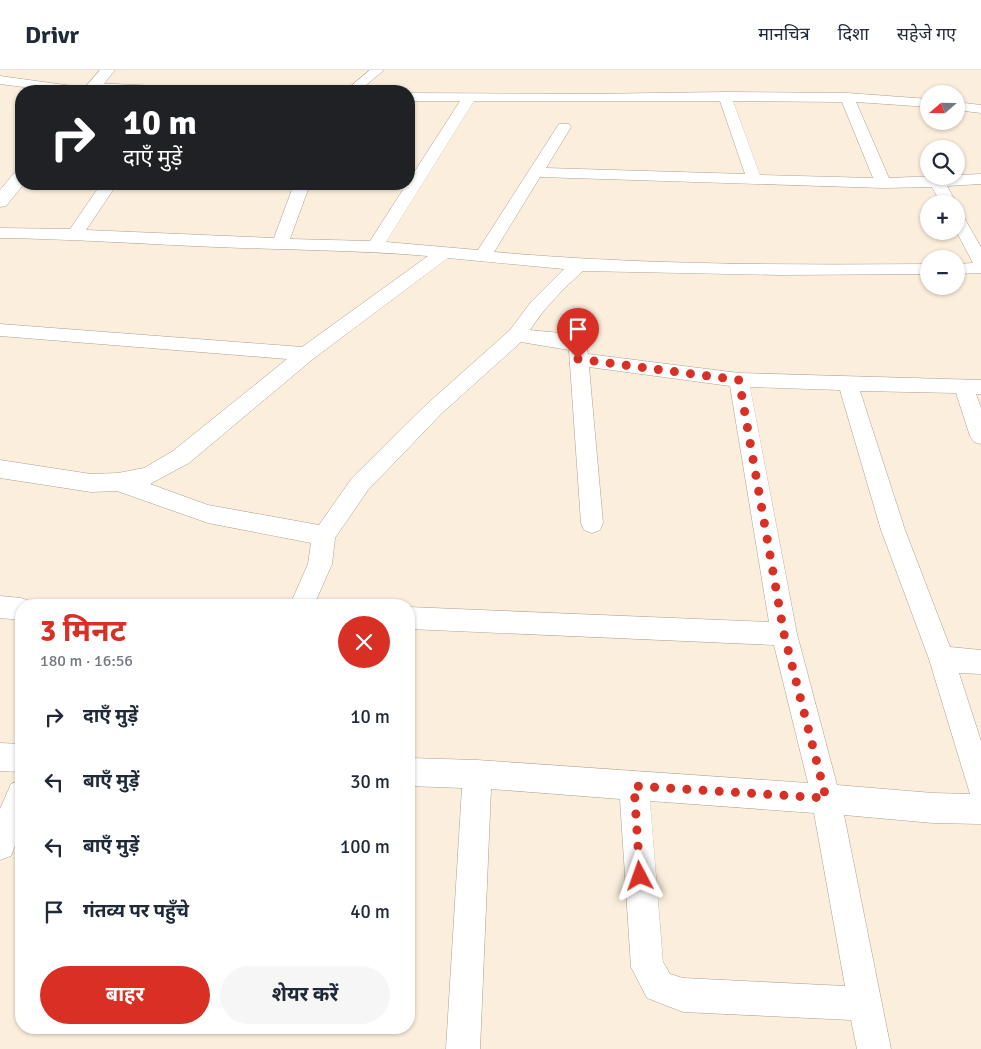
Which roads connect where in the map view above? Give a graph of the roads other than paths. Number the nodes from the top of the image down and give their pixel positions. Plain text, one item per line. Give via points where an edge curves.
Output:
1 (108, 70) edge
2 (378, 70) edge
3 (0, 80) edge
4 (44, 85) edge
5 (93, 85) edge
6 (359, 85) edge
7 (725, 96) junction
8 (415, 97) edge
9 (470, 97) junction
10 (847, 97) junction
11 (920, 102) edge
12 (965, 107) edge
13 (981, 108) edge
14 (564, 127) dead end
15 (536, 172) junction
16 (754, 178) junction
17 (981, 179) edge
18 (965, 180) edge
19 (920, 182) edge
20 (15, 183) edge
21 (415, 183) edge
22 (883, 183) junction
23 (105, 190) edge
24 (300, 190) edge
25 (411, 190) edge
26 (0, 202) edge
27 (965, 224) edge
28 (981, 228) edge
29 (0, 233) edge
30 (965, 233) edge
31 (75, 234) junction
32 (281, 242) junction
33 (375, 246) junction
34 (444, 252) junction
35 (483, 256) junction
36 (981, 262) edge
37 (579, 265) junction
38 (981, 268) edge
39 (920, 269) edge
40 (965, 269) edge
41 (0, 330) edge
42 (518, 335) junction
43 (306, 354) junction
44 (578, 359) junction
45 (739, 380) junction
46 (848, 385) junction
47 (972, 387) edge
48 (981, 436) edge
49 (0, 469) edge
50 (118, 482) junction
51 (592, 523) dead end
52 (324, 536) junction
53 (305, 599) edge
54 (0, 607) edge
55 (15, 608) edge
56 (415, 618) edge
57 (784, 634) junction
58 (942, 659) junction
59 (981, 662) edge
60 (0, 757) edge
61 (15, 758) edge
62 (415, 772) edge
63 (477, 774) junction
64 (634, 786) junction
65 (981, 786) edge
66 (826, 798) junction
67 (15, 809) edge
68 (981, 809) edge
69 (0, 845) edge
70 (865, 1004) junction
71 (464, 1049) edge
72 (874, 1049) edge

1 - 5 street
2 - 6 street
3 - 4 street
7 - 9 street
7 - 10 street
7 - 16 street
8 - 9 street
9 - 21 street
10 - 11 street
10 - 22 street
12 - 13 street
14 - 15 street
15 - 16 street
15 - 35 street
16 - 22 street
17 - 18 street
19 - 22 street
20 - 26 street
23 - 31 street
24 - 32 street
25 - 33 street
27 - 28 street
29 - 31 street
30 - 36 street
31 - 32 street via 216,242
32 - 33 street
33 - 34 street
34 - 35 street
34 - 43 street
35 - 37 street
37 - 39 street via 781,270
37 - 42 street via 537,306
38 - 40 street
41 - 43 street
42 - 44 street via 571,342 578,347
42 - 52 street via 434,409 360,484
43 - 50 street via 181,458 149,476
44 - 45 street
44 - 51 street
45 - 46 street
45 - 57 street
46 - 47 street
46 - 58 street via 893,530
47 - 48 street
49 - 50 street via 91,483
50 - 52 street via 208,514
52 - 53 street via 320,564
54 - 55 street
56 - 57 street
57 - 66 street
58 - 59 street
58 - 65 street
60 - 61 street
62 - 63 street
63 - 64 street
63 - 71 street
64 - 66 street
64 - 70 street via 647,967 659,986 683,995
66 - 68 street
66 - 70 street
67 - 69 street
70 - 72 street

